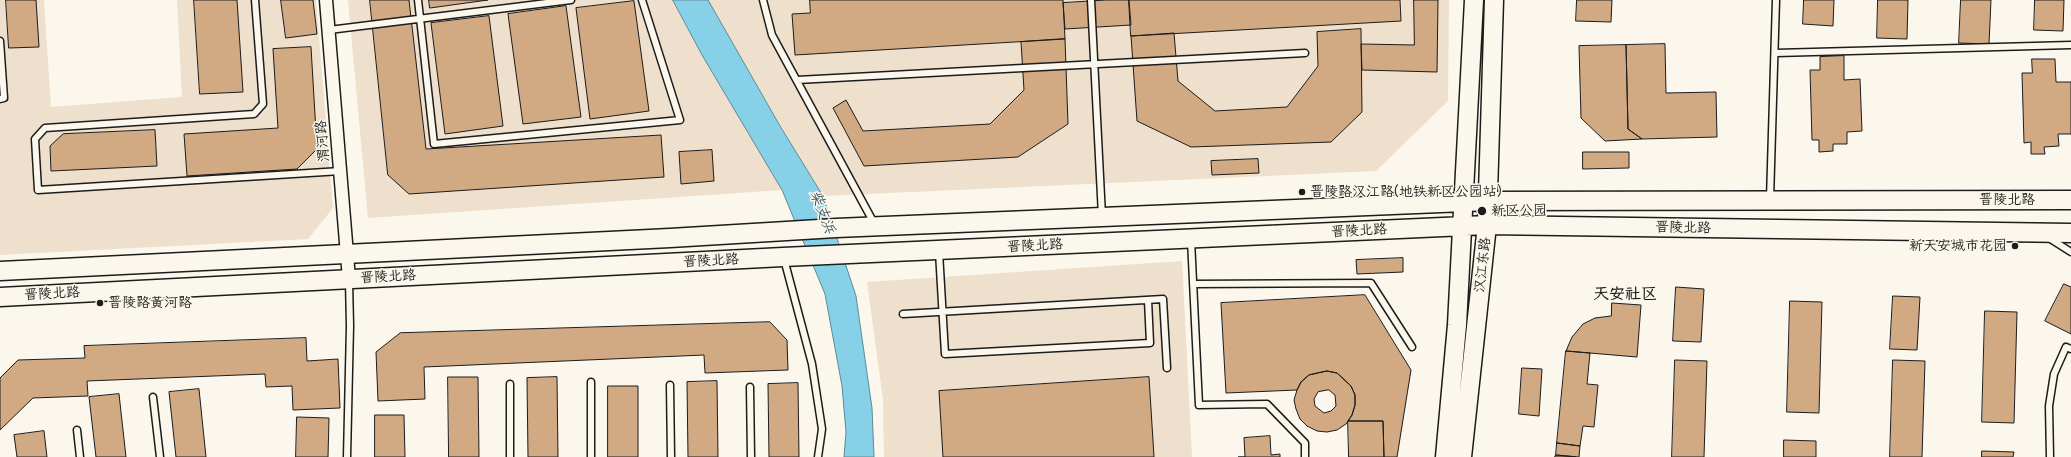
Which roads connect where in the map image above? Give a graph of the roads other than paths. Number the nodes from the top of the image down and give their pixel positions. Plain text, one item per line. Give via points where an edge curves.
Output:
1 (255, 0) edge
2 (326, 0) edge
3 (418, 0) edge
4 (571, 0) edge
5 (642, 0) edge
6 (763, 0) edge
7 (1091, 0) edge
8 (1474, 0) edge
9 (1494, 0) edge
10 (1776, 0) edge
11 (420, 18) junction
12 (328, 30) junction
13 (0, 41) edge
14 (2071, 44) edge
15 (1305, 53) dead end
16 (1776, 53) junction
17 (1094, 64) junction
18 (797, 80) junction
19 (0, 99) edge
20 (341, 171) junction
21 (1770, 200) junction
22 (2071, 200) edge
23 (1489, 201) junction
24 (1464, 202) junction
25 (1102, 217) junction
26 (1487, 225) junction
27 (876, 226) junction
28 (1463, 226) junction
29 (2041, 233) junction
30 (2071, 233) edge
31 (1191, 239) junction
32 (939, 250) junction
33 (2071, 252) edge
34 (348, 254) junction
35 (783, 257) junction
36 (0, 271) edge
37 (349, 279) junction
38 (1193, 284) junction
39 (0, 297) edge
40 (1148, 300) junction
41 (942, 312) junction
42 (903, 314) dead end
43 (1412, 347) dead end
44 (2071, 349) edge
45 (1167, 368) dead end
46 (591, 382) dead end
47 (510, 384) dead end
48 (670, 385) dead end
49 (750, 387) dead end
50 (153, 397) dead end
51 (77, 430) dead end
52 (80, 457) edge
53 (160, 457) edge
54 (347, 457) edge
55 (510, 457) edge
56 (591, 457) edge
57 (670, 457) edge
58 (751, 457) edge
59 (818, 457) edge
60 (1305, 457) edge
61 (1445, 457) edge
62 (1462, 457) edge
63 (2050, 457) edge

1 - 20 lane via 263,104 254,114 45,128 35,139 38,190
2 - 12 street, 渭河路
3 - 11 lane
4 - 11 lane
5 - 11 lane via 680,120 434,144
6 - 18 lane via 772,35
7 - 17 lane
8 - 24 main road, 汉江东路
9 - 23 main road, 汉江东路
10 - 16 lane
11 - 12 lane
12 - 20 street, 渭河路
13 - 19 lane via 4,98
14 - 16 lane
15 - 17 lane
16 - 21 lane
17 - 18 lane
17 - 25 lane
18 - 27 lane
20 - 34 street, 渭河路
21 - 22 main road, 晋陵北路
21 - 23 main road, 晋陵北路
23 - 24 main road, 晋陵北路
23 - 26 main road, 汉江东路
24 - 25 main road, 晋陵北路
24 - 28 main road, 汉江东路
25 - 27 main road, 晋陵北路
26 - 28 main road, 晋陵北路
26 - 29 main road, 晋陵北路
26 - 62 main road, 汉江东路
27 - 34 main road, 晋陵北路
28 - 31 main road, 晋陵北路
28 - 61 main road, 汉江东路
29 - 30 main road, 晋陵北路
29 - 33 lane
31 - 32 main road, 晋陵北路
31 - 38 lane
32 - 35 main road, 晋陵北路
32 - 41 lane
34 - 36 main road, 晋陵北路
34 - 37 street, 渭河路
35 - 37 main road, 晋陵北路
35 - 59 lane via 812,364 822,429
37 - 39 main road, 晋陵北路
37 - 54 lane
38 - 43 lane via 1371,283
38 - 60 lane via 1199,405 1268,404 1305,443
40 - 41 lane
40 - 41 lane via 1150,343 945,354
40 - 45 lane via 1163,299
41 - 42 lane
44 - 63 lane via 2066,347 2054,374 2049,406
46 - 56 lane
47 - 55 lane
48 - 57 lane
49 - 58 lane
50 - 53 lane
51 - 52 lane

